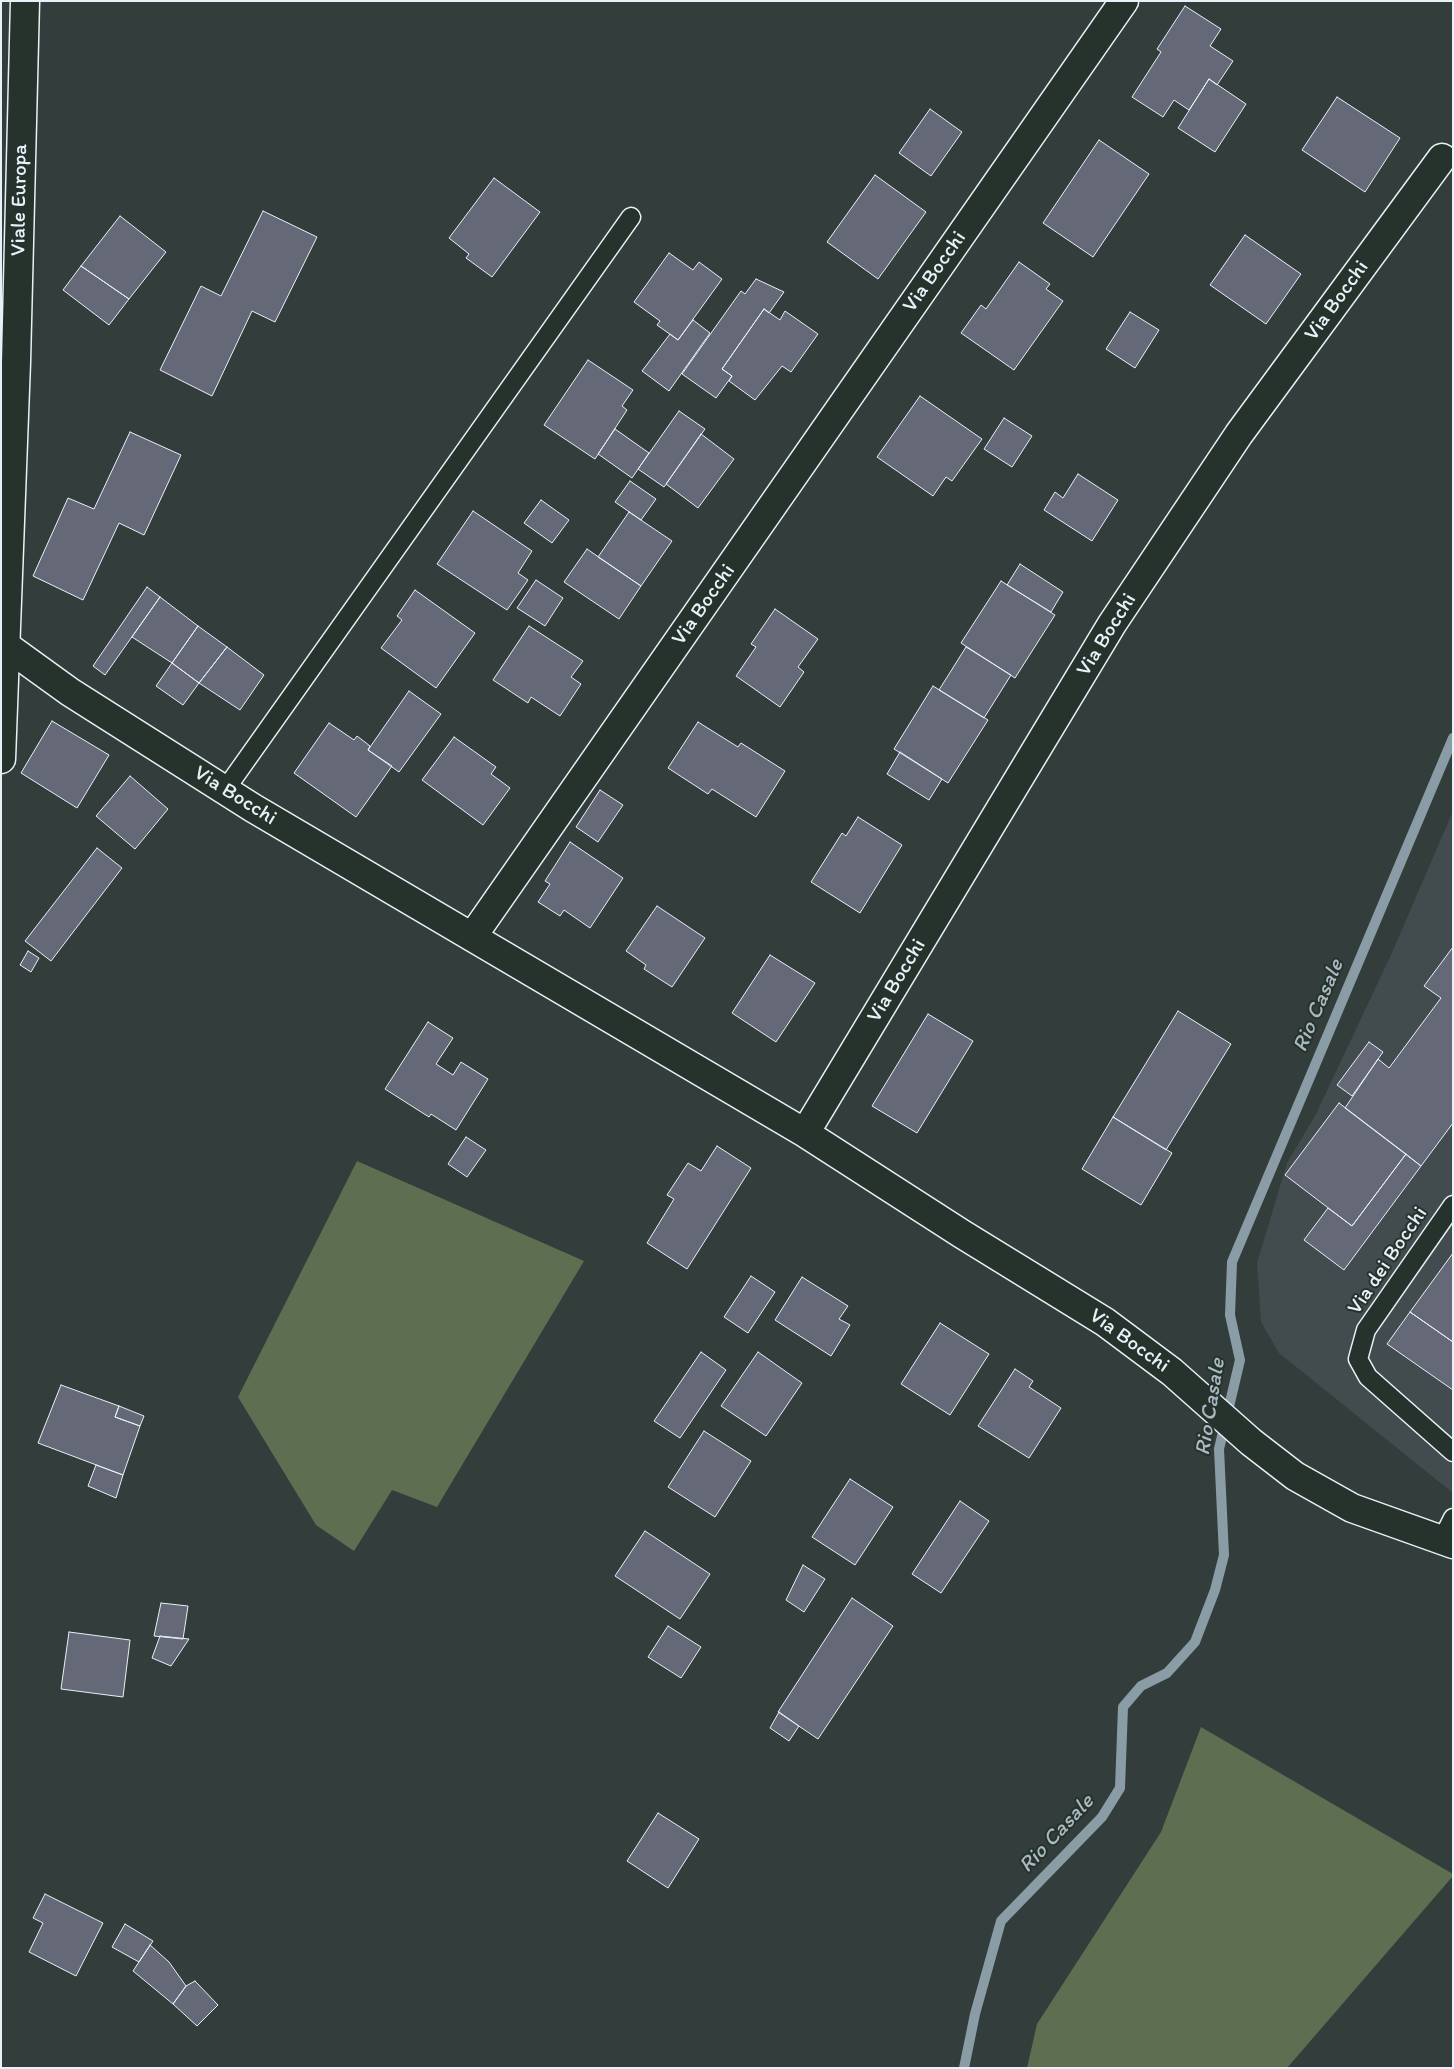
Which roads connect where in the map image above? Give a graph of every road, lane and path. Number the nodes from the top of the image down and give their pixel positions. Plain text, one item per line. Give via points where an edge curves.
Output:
1 (25, 1) edge
2 (1124, 1) edge
3 (1442, 158) dead end
4 (631, 217) dead end
5 (9, 355) edge
6 (3, 646) edge
7 (1, 759) edge
8 (225, 790) junction
9 (472, 937) junction
10 (805, 1133) junction
11 (1453, 1205) edge
12 (1453, 1452) edge
13 (1449, 1534) edge

1 - 5 street, Viale Europa
2 - 9 street, Via Bocchi
3 - 10 street, Via Bocchi via 1239,434 1112,624
4 - 8 lane
5 - 6 street, Viale Europa
6 - 7 street, Viale Europa
6 - 8 street, Via Bocchi
8 - 9 street, Via Bocchi
9 - 10 street, Via Bocchi
10 - 13 street, Via Bocchi via 1105,1322 1172,1372 1294,1476 1352,1508
11 - 12 lane, Via dei Bocchi via 1366,1330 1358,1359 1368,1377

